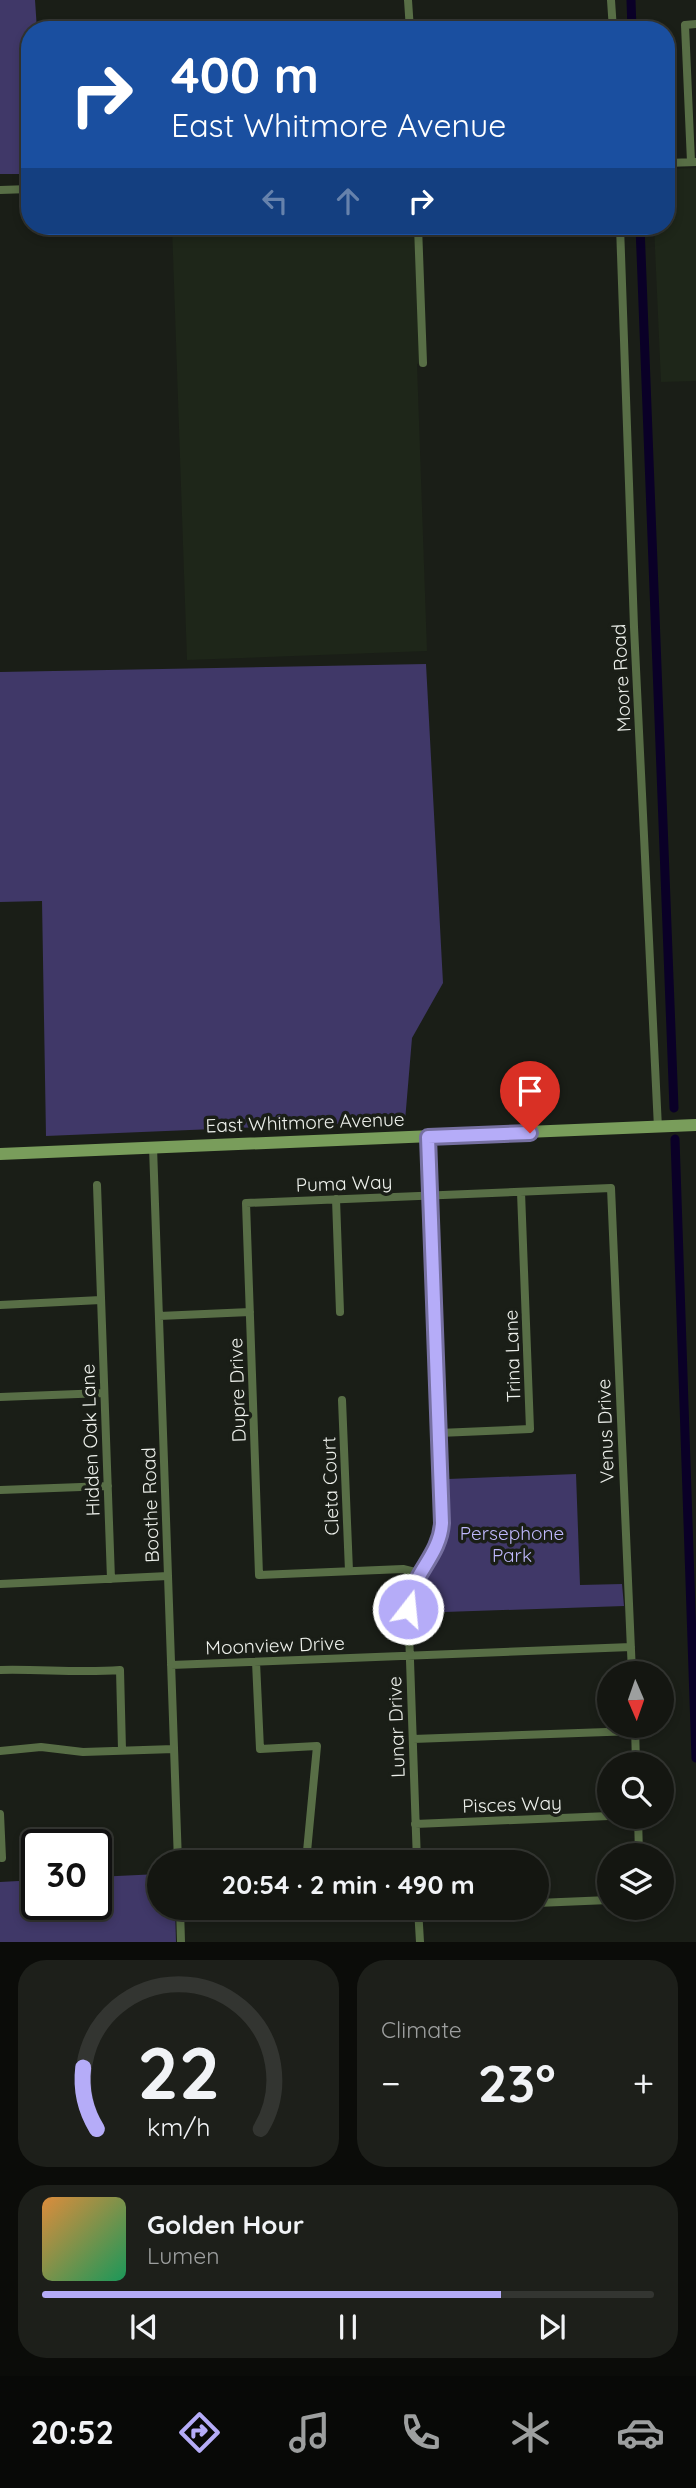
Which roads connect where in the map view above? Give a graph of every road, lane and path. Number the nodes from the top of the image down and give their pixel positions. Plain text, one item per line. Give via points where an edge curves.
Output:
1 (408, 0) edge
2 (611, 0) edge
3 (409, 21) edge
4 (612, 21) edge
5 (696, 24) edge
6 (694, 162) edge
7 (675, 163) edge
8 (21, 189) edge
9 (0, 190) edge
10 (418, 235) edge
11 (620, 235) edge
12 (423, 363) dead end
13 (691, 1126) edge
14 (658, 1128) junction
15 (428, 1137) junction
16 (153, 1147) junction
17 (0, 1154) edge
18 (97, 1185) dead end
19 (611, 1188) joint
20 (521, 1192) junction
21 (430, 1196) junction
22 (336, 1199) junction
23 (246, 1203) joint
24 (101, 1300) junction
25 (0, 1305) edge
26 (250, 1312) junction
27 (340, 1312) dead end
28 (159, 1315) junction
29 (104, 1393) junction
30 (0, 1397) edge
31 (342, 1400) dead end
32 (439, 1433) junction
33 (108, 1486) junction
34 (0, 1490) edge
35 (349, 1571) junction
36 (419, 1573) junction
37 (168, 1576) junction
38 (111, 1579) junction
39 (0, 1584) edge
40 (631, 1647) junction
41 (409, 1656) junction
42 (632, 1661) edge
43 (256, 1662) junction
44 (171, 1665) junction
45 (0, 1670) edge
46 (597, 1730) edge
47 (413, 1739) junction
48 (174, 1749) junction
49 (122, 1750) junction
50 (0, 1751) edge
51 (0, 1814) edge
52 (597, 1816) edge
53 (415, 1824) junction
54 (178, 1850) edge
55 (307, 1850) edge
56 (416, 1850) edge
57 (2, 1858) dead end
58 (597, 1900) edge
59 (549, 1902) edge
60 (180, 1920) edge
61 (419, 1920) edge
62 (181, 1942) edge
63 (420, 1942) edge

1 - 3 street
2 - 4 street
5 - 6 street via 685,25
6 - 7 street
8 - 9 street
10 - 12 street
11 - 14 street, Moore Road
13 - 14 main road, East Whitmore Avenue
14 - 15 main road, East Whitmore Avenue
15 - 16 main road, East Whitmore Avenue
15 - 21 street, Lunar Drive
16 - 17 main road, East Whitmore Avenue
16 - 28 street, Boothe Road
18 - 24 street, Hidden Oak Lane
19 - 20 street, Puma Way
19 - 40 street, Venus Drive
20 - 21 street, Puma Way
20 - 32 street, Trina Lane via 530,1429
21 - 22 street, Puma Way
21 - 32 street, Lunar Drive
22 - 23 street, Puma Way
22 - 27 street
23 - 26 street, Dupre Drive
24 - 25 street
24 - 29 street, Hidden Oak Lane
26 - 28 street
26 - 35 street, Dupre Drive via 259,1575
28 - 37 street, Boothe Road
29 - 30 street
29 - 33 street, Hidden Oak Lane
31 - 35 street, Cleta Court
32 - 36 street, Lunar Drive via 442,1530 435,1552
33 - 34 street
33 - 38 street, Hidden Oak Lane
35 - 36 street via 405,1569
36 - 41 street, Lunar Drive via 409,1600
37 - 38 street
37 - 44 street, Boothe Road
38 - 39 street
40 - 41 street, Moonview Drive
40 - 42 street, Venus Drive
41 - 43 street, Moonview Drive
41 - 47 street, Lunar Drive
43 - 44 street, Moonview Drive
43 - 55 street via 260,1749 317,1746
44 - 48 street, Boothe Road
45 - 49 street via 120,1670
46 - 47 street
47 - 53 street, Lunar Drive
48 - 49 street
48 - 54 street, Boothe Road
49 - 50 street via 41,1747
51 - 57 street
52 - 53 street, Pisces Way
53 - 56 street, Lunar Drive
58 - 59 street
60 - 62 street
61 - 63 street

